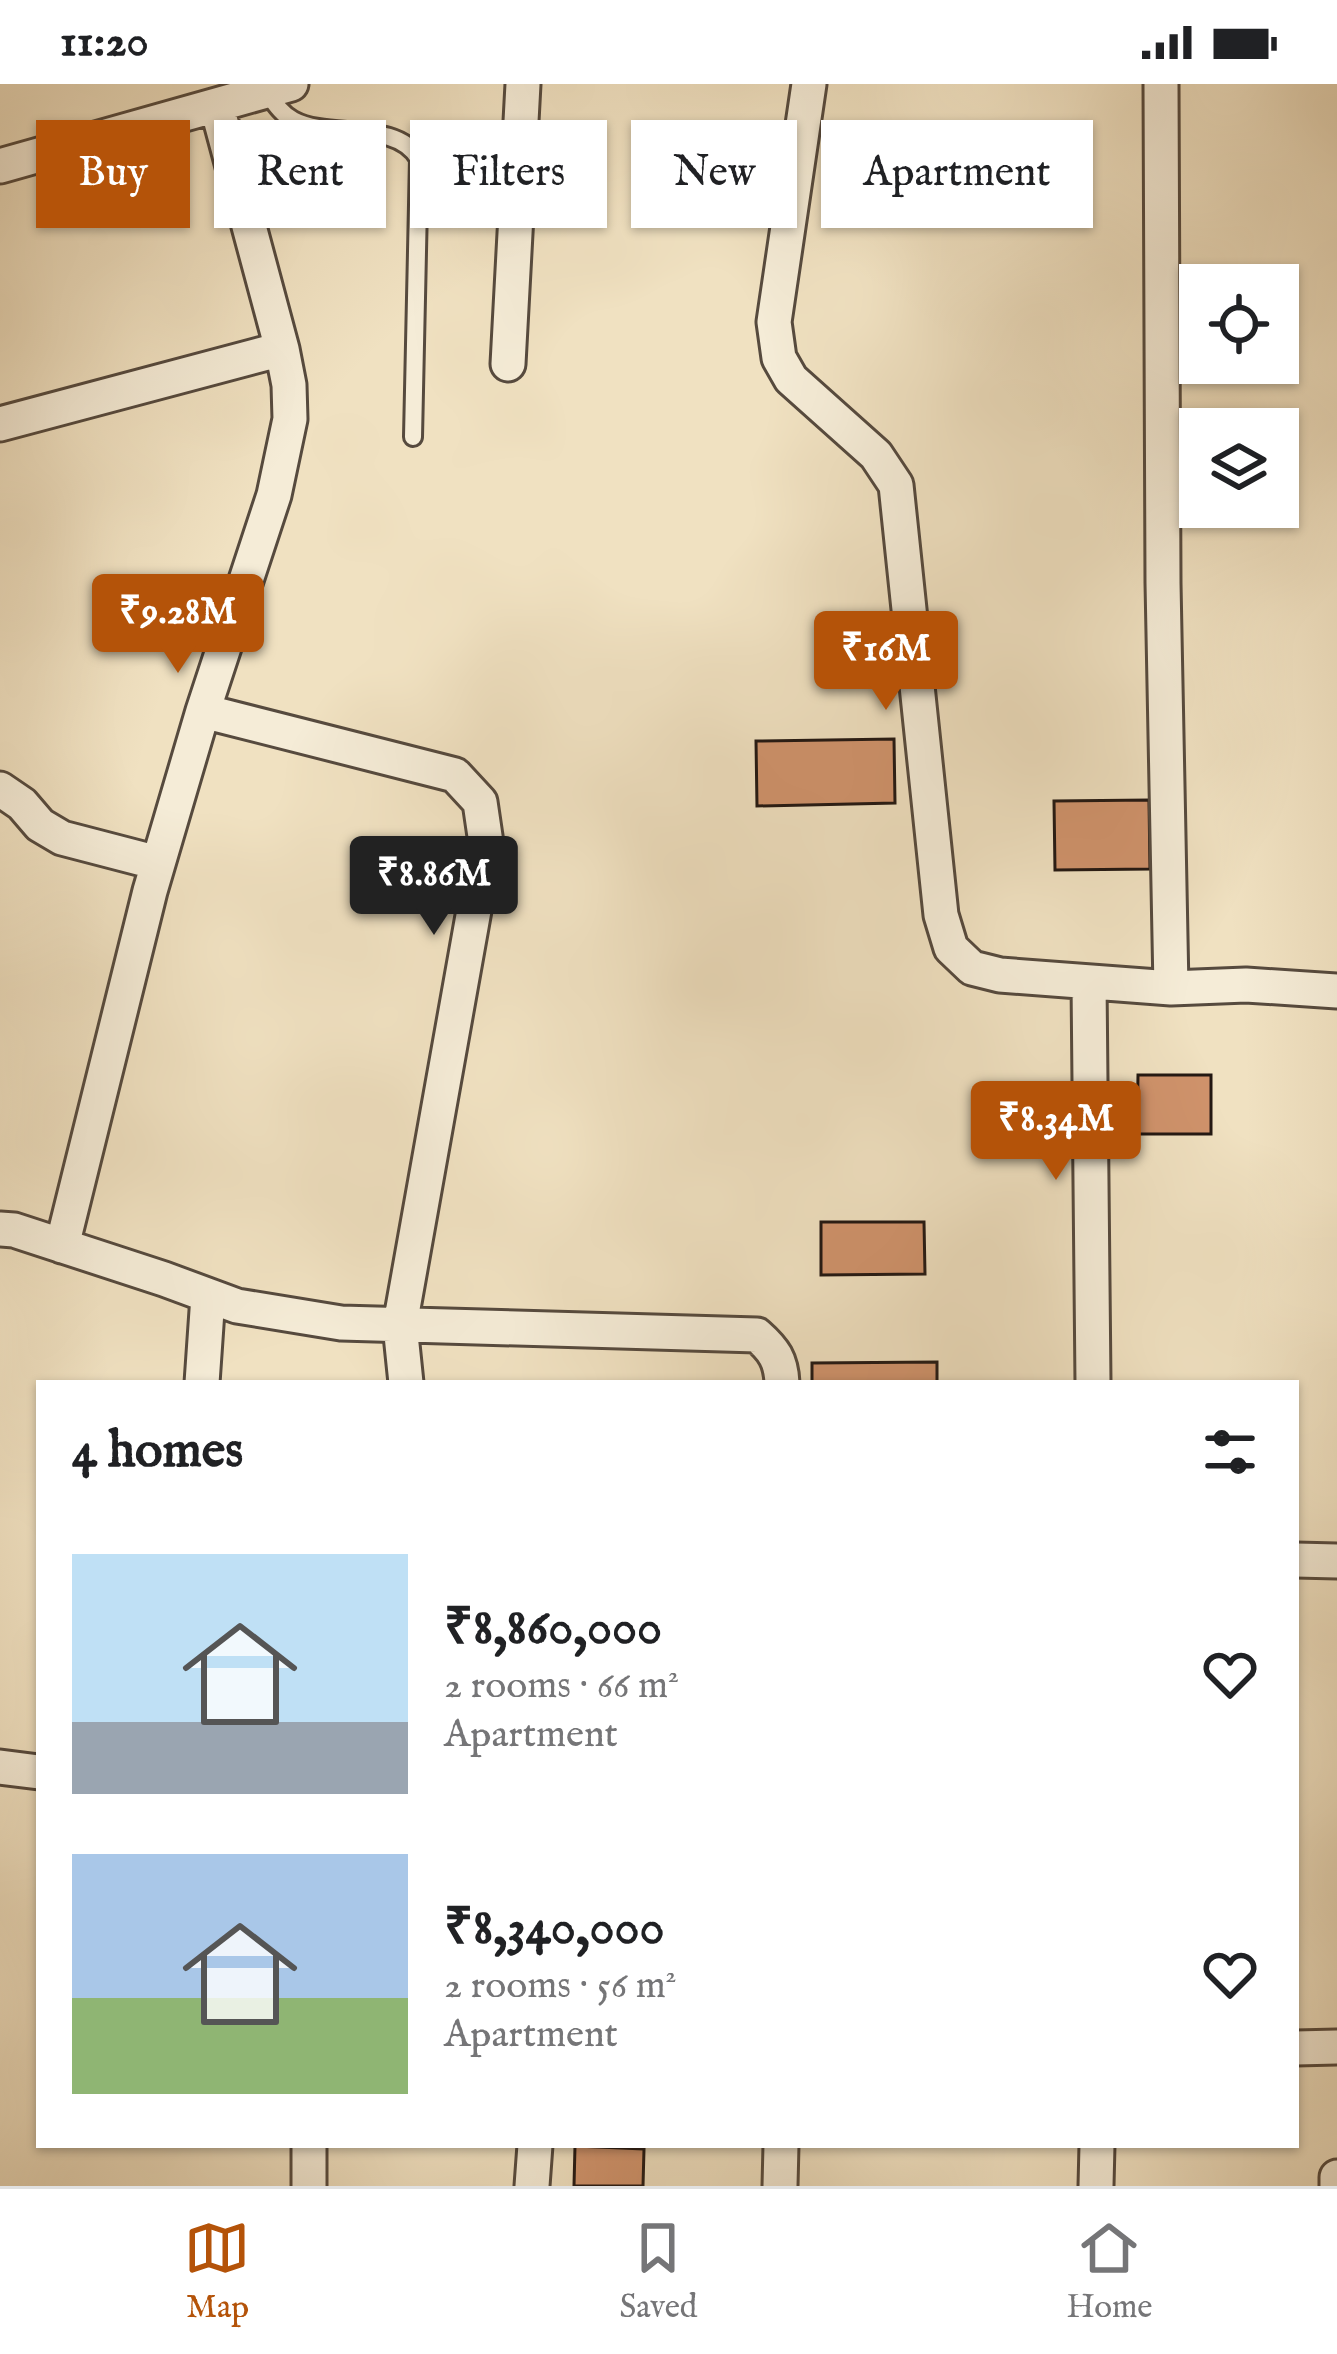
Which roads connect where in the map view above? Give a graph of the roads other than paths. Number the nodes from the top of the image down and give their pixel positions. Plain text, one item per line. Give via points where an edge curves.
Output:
1 (523, 84) edge
2 (809, 84) edge
3 (1161, 84) edge
4 (274, 86) edge
5 (217, 106) junction
6 (0, 166) edge
7 (282, 349) junction
8 (508, 364) dead end
9 (0, 424) edge
10 (413, 436) dead end
11 (203, 711) junction
12 (0, 789) edge
13 (158, 862) junction
14 (1089, 982) junction
15 (1171, 988) junction
16 (1337, 991) edge
17 (0, 1229) edge
18 (62, 1246) junction
19 (208, 1296) junction
20 (400, 1325) junction
21 (202, 1380) edge
22 (406, 1380) edge
23 (782, 1380) edge
24 (1093, 1380) edge
25 (1299, 1560) edge
26 (1337, 1561) edge
27 (0, 1766) edge
28 (36, 1772) edge
29 (1337, 2047) edge
30 (1299, 2048) edge
31 (309, 2148) edge
32 (535, 2148) edge
33 (781, 2148) edge
34 (1096, 2148) edge
35 (1337, 2177) edge
36 (309, 2186) edge
37 (532, 2186) edge
38 (780, 2186) edge
39 (1096, 2186) edge
40 (1337, 2186) edge

1 - 8 street
2 - 14 street via 774,322 779,358 790,379 876,454 896,485 946,932 972,968
3 - 15 street
4 - 5 street
4 - 10 lane via 286,117 399,139 419,159
5 - 6 street
5 - 7 street
7 - 9 street
7 - 11 street via 290,419 274,495
11 - 13 street
11 - 20 street via 454,775 480,802 486,843
12 - 13 street via 62,838
13 - 18 street
14 - 15 street
14 - 24 street
15 - 16 street
17 - 18 street
18 - 19 street
19 - 20 street via 284,1315
19 - 21 street
20 - 22 street
20 - 23 street via 757,1335 781,1364
25 - 26 street
27 - 28 street
29 - 30 street
31 - 36 street
32 - 37 street
33 - 38 street
34 - 39 street
35 - 40 street

